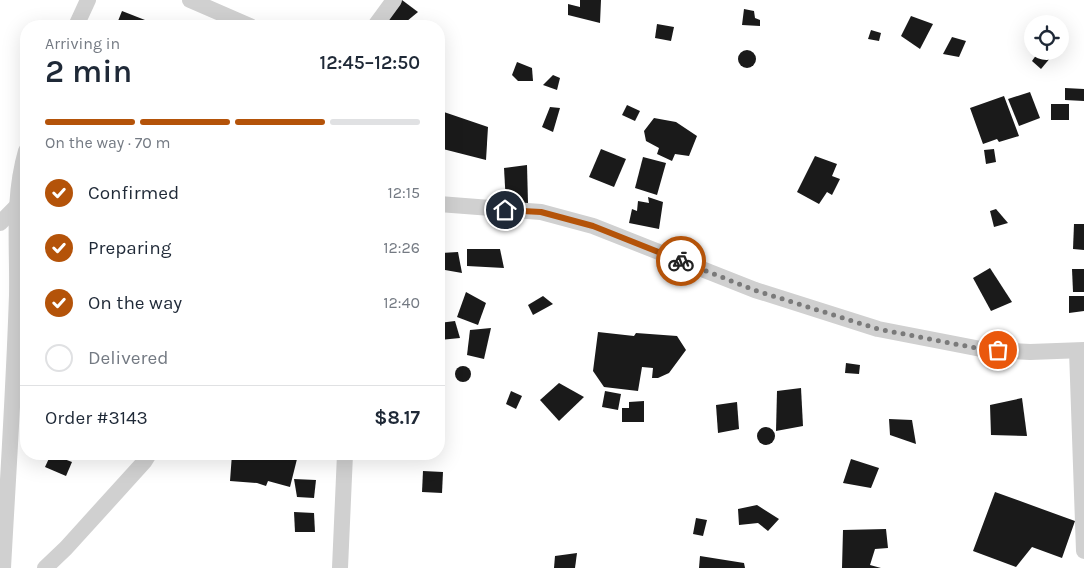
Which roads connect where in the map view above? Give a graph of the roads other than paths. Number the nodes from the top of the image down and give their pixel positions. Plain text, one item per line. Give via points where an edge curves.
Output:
1 (88, 0) edge
2 (190, 0) edge
3 (394, 0) edge
4 (79, 20) edge
5 (236, 20) edge
6 (379, 20) edge
7 (20, 182) edge
8 (445, 204) edge
9 (16, 207) junction
10 (0, 223) edge
11 (1080, 351) edge
12 (145, 460) edge
13 (345, 460) edge
14 (1084, 551) edge
15 (3, 568) edge
16 (45, 568) edge
17 (340, 568) edge

1 - 4 street
2 - 5 street
3 - 6 street
7 - 9 street
8 - 11 street via 541,212 593,226 754,290 878,329 981,349
9 - 10 street
9 - 15 street via 17,293
11 - 14 street
12 - 16 street
13 - 17 street

